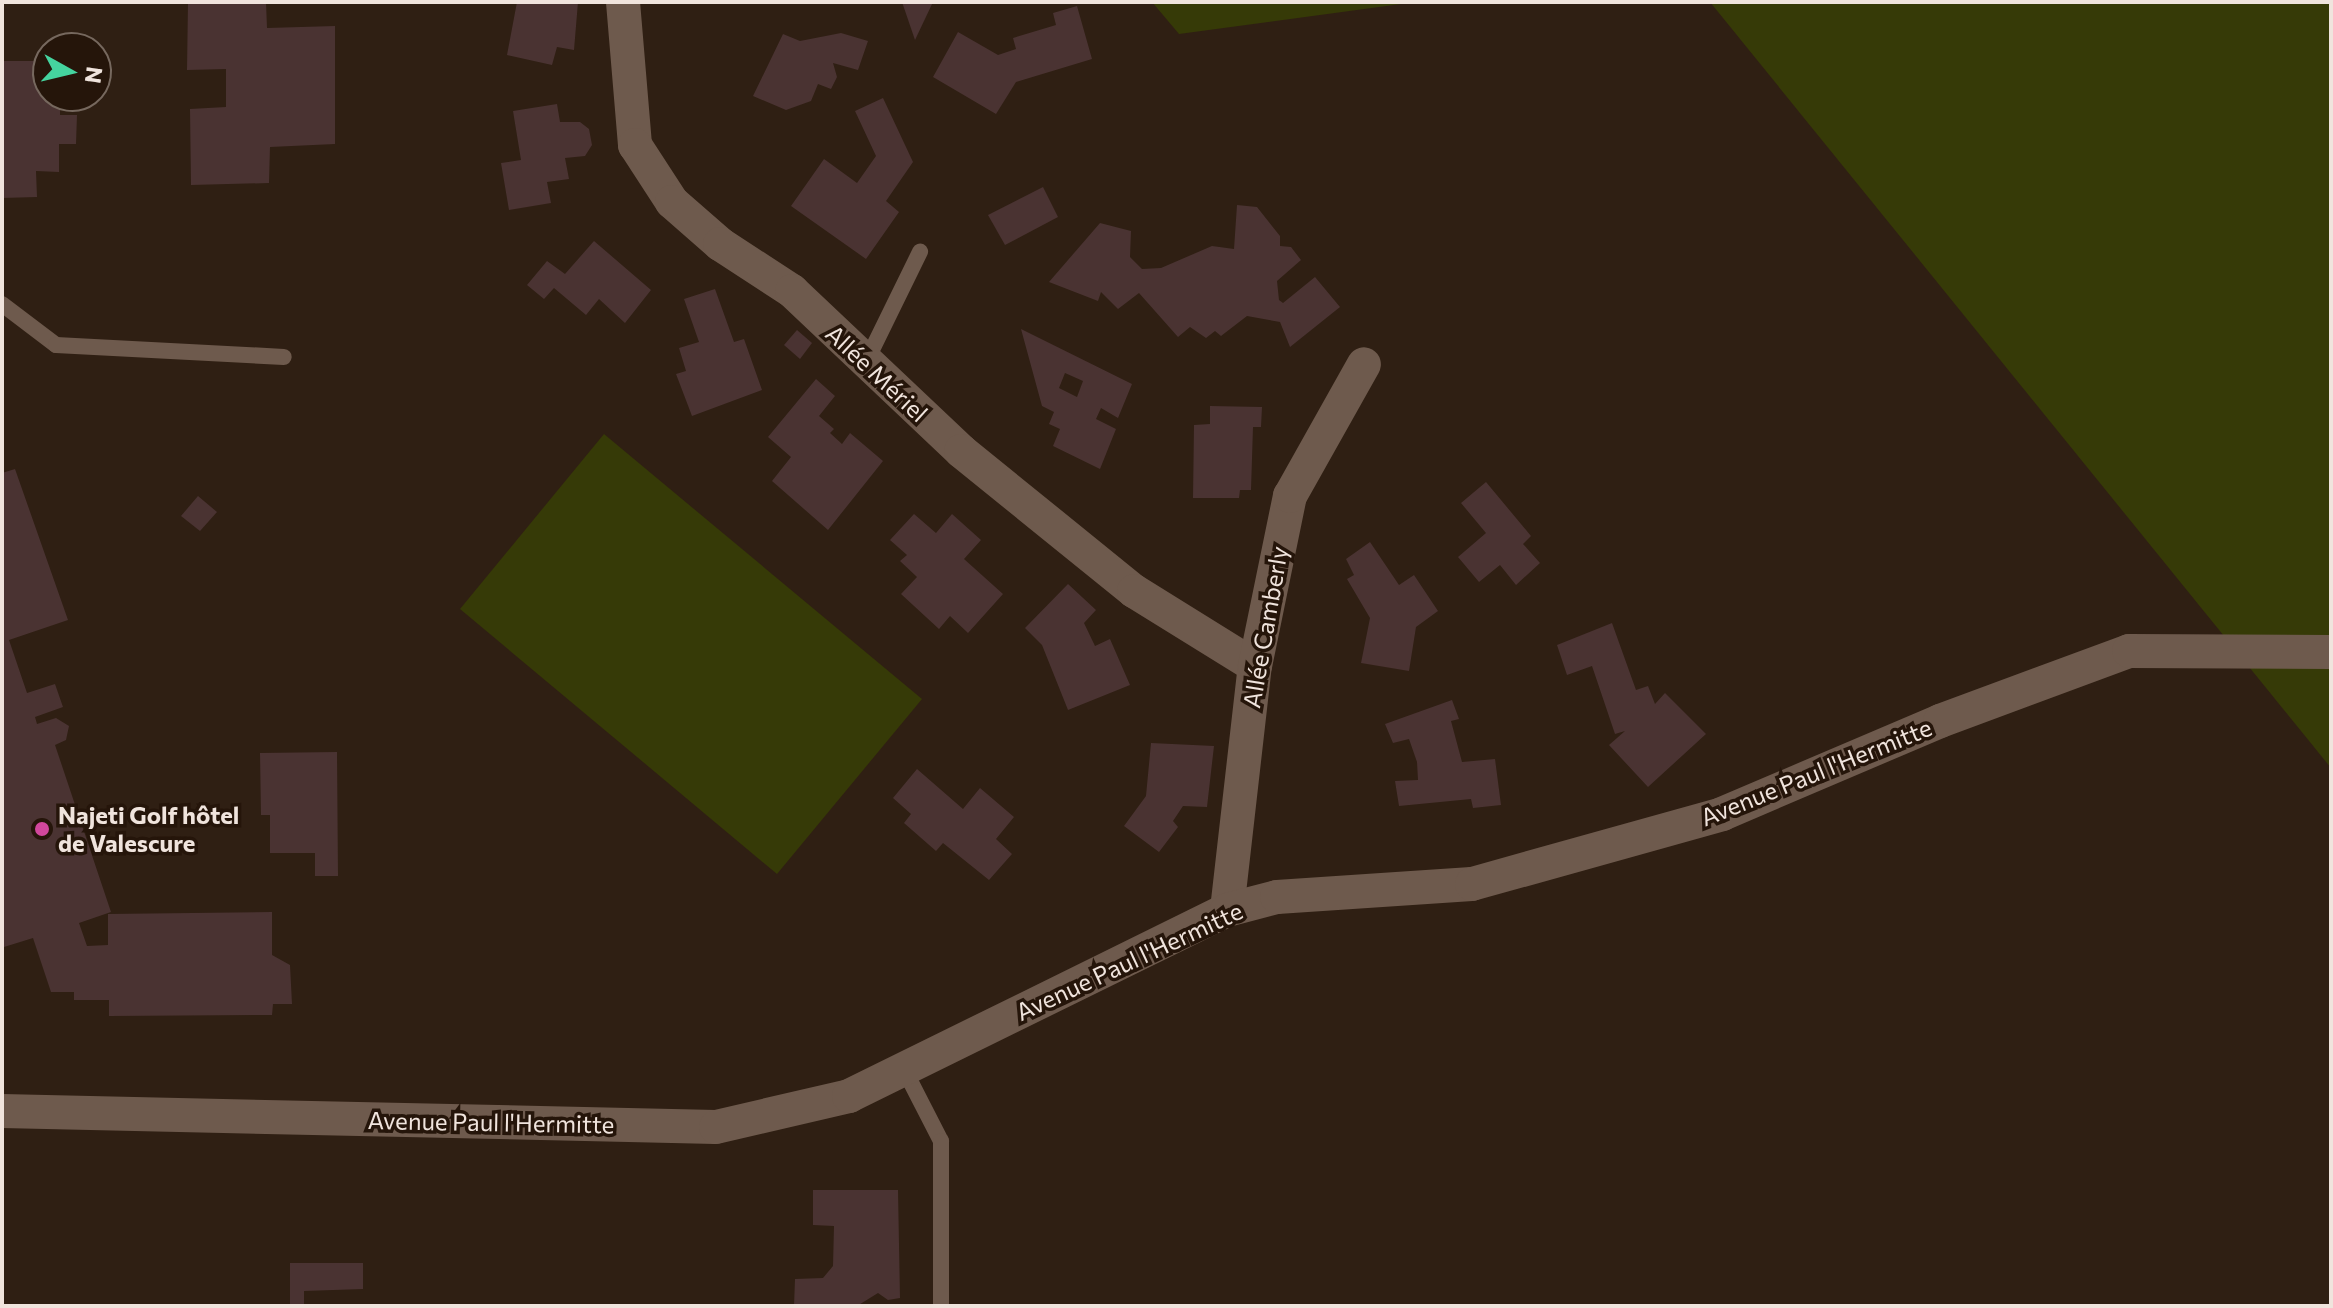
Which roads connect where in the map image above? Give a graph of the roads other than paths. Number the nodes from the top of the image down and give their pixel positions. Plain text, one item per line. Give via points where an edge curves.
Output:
1 (623, 2) edge
2 (920, 252) dead end
3 (2, 304) edge
4 (284, 357) dead end
5 (866, 362) junction
6 (1364, 364) dead end
7 (2331, 652) edge
8 (1255, 666) junction
9 (1227, 910) junction
10 (904, 1069) junction
11 (2, 1111) edge
12 (941, 1306) edge

1 - 5 street, Allée Mériel via 635,145 672,202 720,244 792,291
2 - 5 lane
3 - 4 lane via 56,345
5 - 8 street, Allée Mériel via 961,451 1134,591
6 - 8 street, Allée Camberly via 1290,496
7 - 9 street, Avenue Paul l'Hermitte via 2129,651 1940,721 1722,814 1472,884 1277,897
8 - 9 street, Allée Camberly
9 - 10 street, Avenue Paul l'Hermitte
10 - 11 street, Avenue Paul l'Hermitte via 849,1096 716,1127
10 - 12 lane via 941,1141

